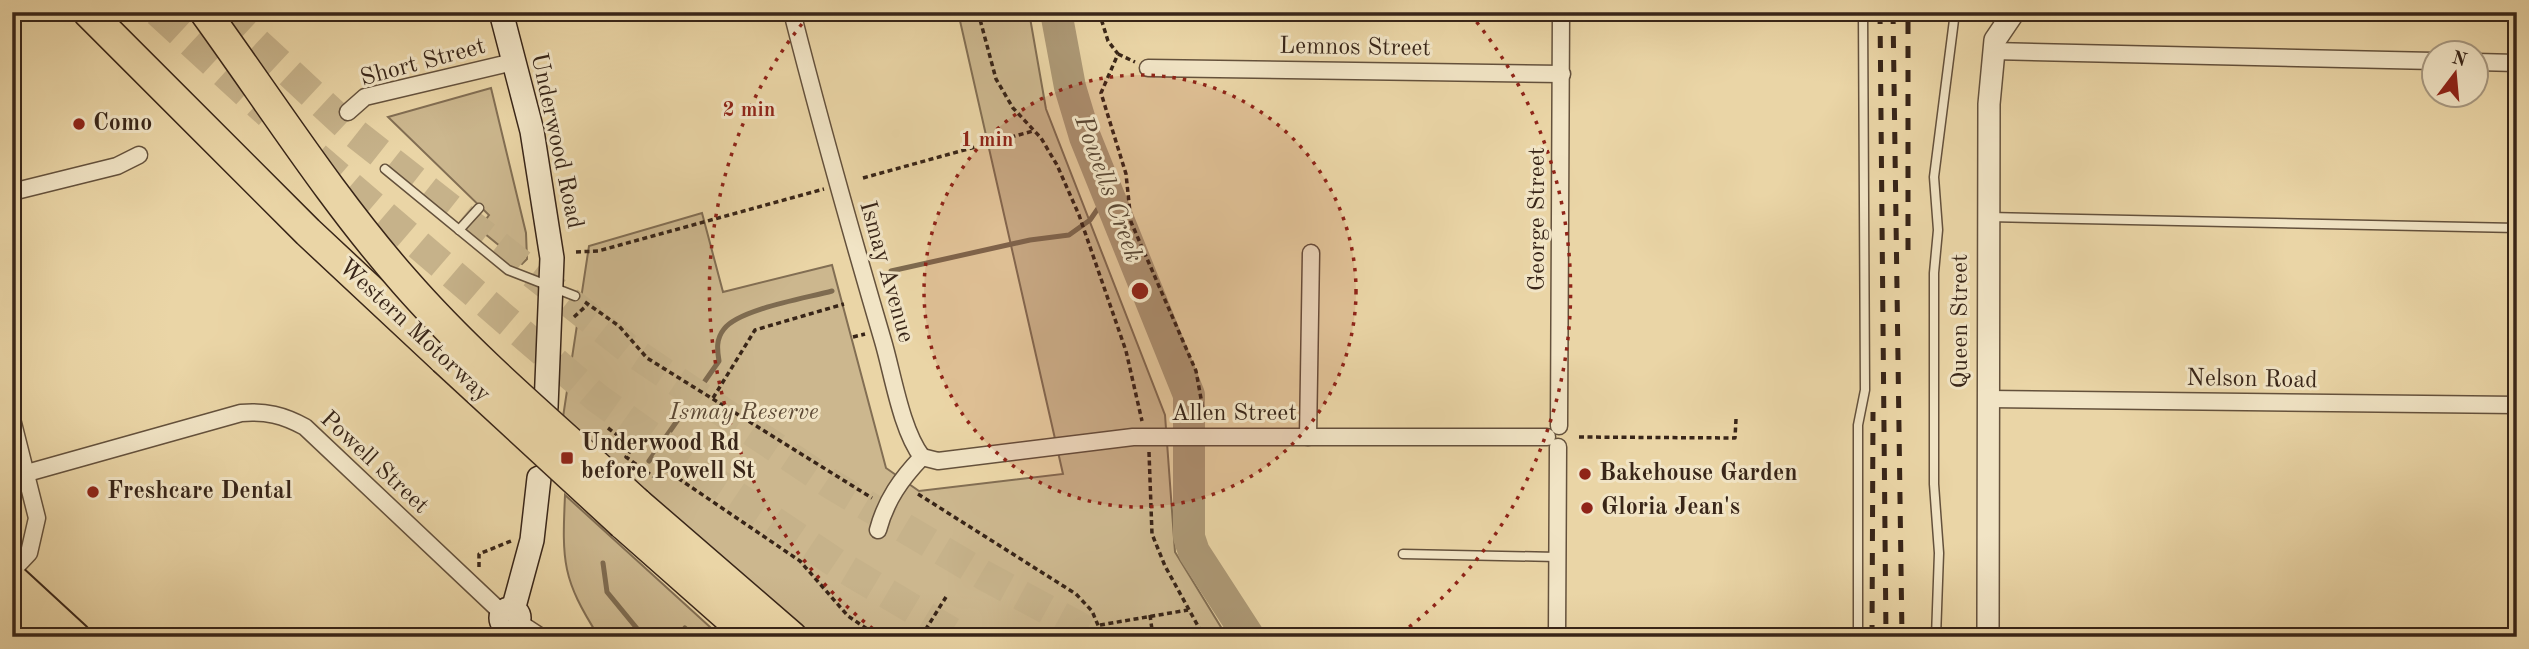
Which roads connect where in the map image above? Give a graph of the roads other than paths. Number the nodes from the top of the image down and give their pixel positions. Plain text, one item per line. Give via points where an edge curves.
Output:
1 (88, 12) edge
2 (205, 12) edge
3 (501, 12) edge
4 (792, 12) edge
5 (1561, 12) edge
6 (1863, 12) edge
7 (1955, 12) edge
8 (2014, 12) edge
9 (1993, 51) junction
10 (2420, 61) edge
11 (513, 62) junction
12 (2490, 62) edge
13 (2517, 63) edge
14 (1148, 68) dead end
15 (1562, 74) junction
16 (348, 112) dead end
17 (139, 155) dead end
18 (385, 169) dead end
19 (12, 192) edge
20 (479, 208) dead end
21 (1986, 217) junction
22 (2517, 228) edge
23 (459, 230) junction
24 (1311, 253) dead end
25 (552, 286) junction
26 (578, 295) road end
27 (1987, 399) junction
28 (2517, 405) edge
29 (546, 407) dead end
30 (12, 419) edge
31 (1308, 437) junction
32 (1555, 437) junction
33 (922, 457) junction
34 (27, 473) junction
35 (539, 478) dead end
36 (630, 513) junction
37 (878, 530) dead end
38 (1403, 554) dead end
39 (1558, 557) junction
40 (12, 571) edge
41 (12, 578) edge
42 (12, 609) edge
43 (508, 621) edge
44 (41, 637) edge
45 (76, 637) edge
46 (541, 637) edge
47 (751, 637) edge
48 (792, 637) edge
49 (1558, 637) edge
50 (1858, 637) edge
51 (1936, 637) edge
52 (1987, 637) edge

1 - 36 highway, Western Motorway, bridge via 308,232 443,359
2 - 36 highway, Western Motorway, bridge via 341,205 406,283
3 - 11 main road, Underwood Road
4 - 33 street, Ismay Avenue via 837,186 911,438
5 - 15 street, George Street
6 - 50 lane via 1865,390 1858,425
7 - 51 lane via 1934,177 1938,230 1934,313 1934,484 1939,553
8 - 9 street, Queen Street
9 - 10 street
9 - 21 street, Queen Street
11 - 16 street, Short Street via 366,97
11 - 25 main road, Underwood Road via 544,188
12 - 13 street
14 - 15 street, Lemnos Street
15 - 32 street, George Street
17 - 19 street via 117,166
18 - 23 lane
20 - 23 lane
21 - 22 lane
21 - 27 street, Queen Street
23 - 25 lane via 509,270
24 - 31 street
25 - 26 lane
25 - 29 main road, Underwood Road
27 - 28 street, Nelson Road
27 - 52 street, Queen Street
30 - 34 street
31 - 32 street, Allen Street
31 - 33 street, Allen Street via 1134,437 938,461
32 - 39 street, George Street
33 - 37 street via 885,506
34 - 40 street via 37,519 29,554
34 - 43 street, Powell Street via 241,413 263,411 289,418 305,427
35 - 43 main road via 532,540
36 - 47 highway, Western Motorway
36 - 48 highway, Western Motorway
38 - 39 lane
39 - 49 street, George Street
41 - 45 highway
42 - 44 highway
43 - 46 street, Powell Street

